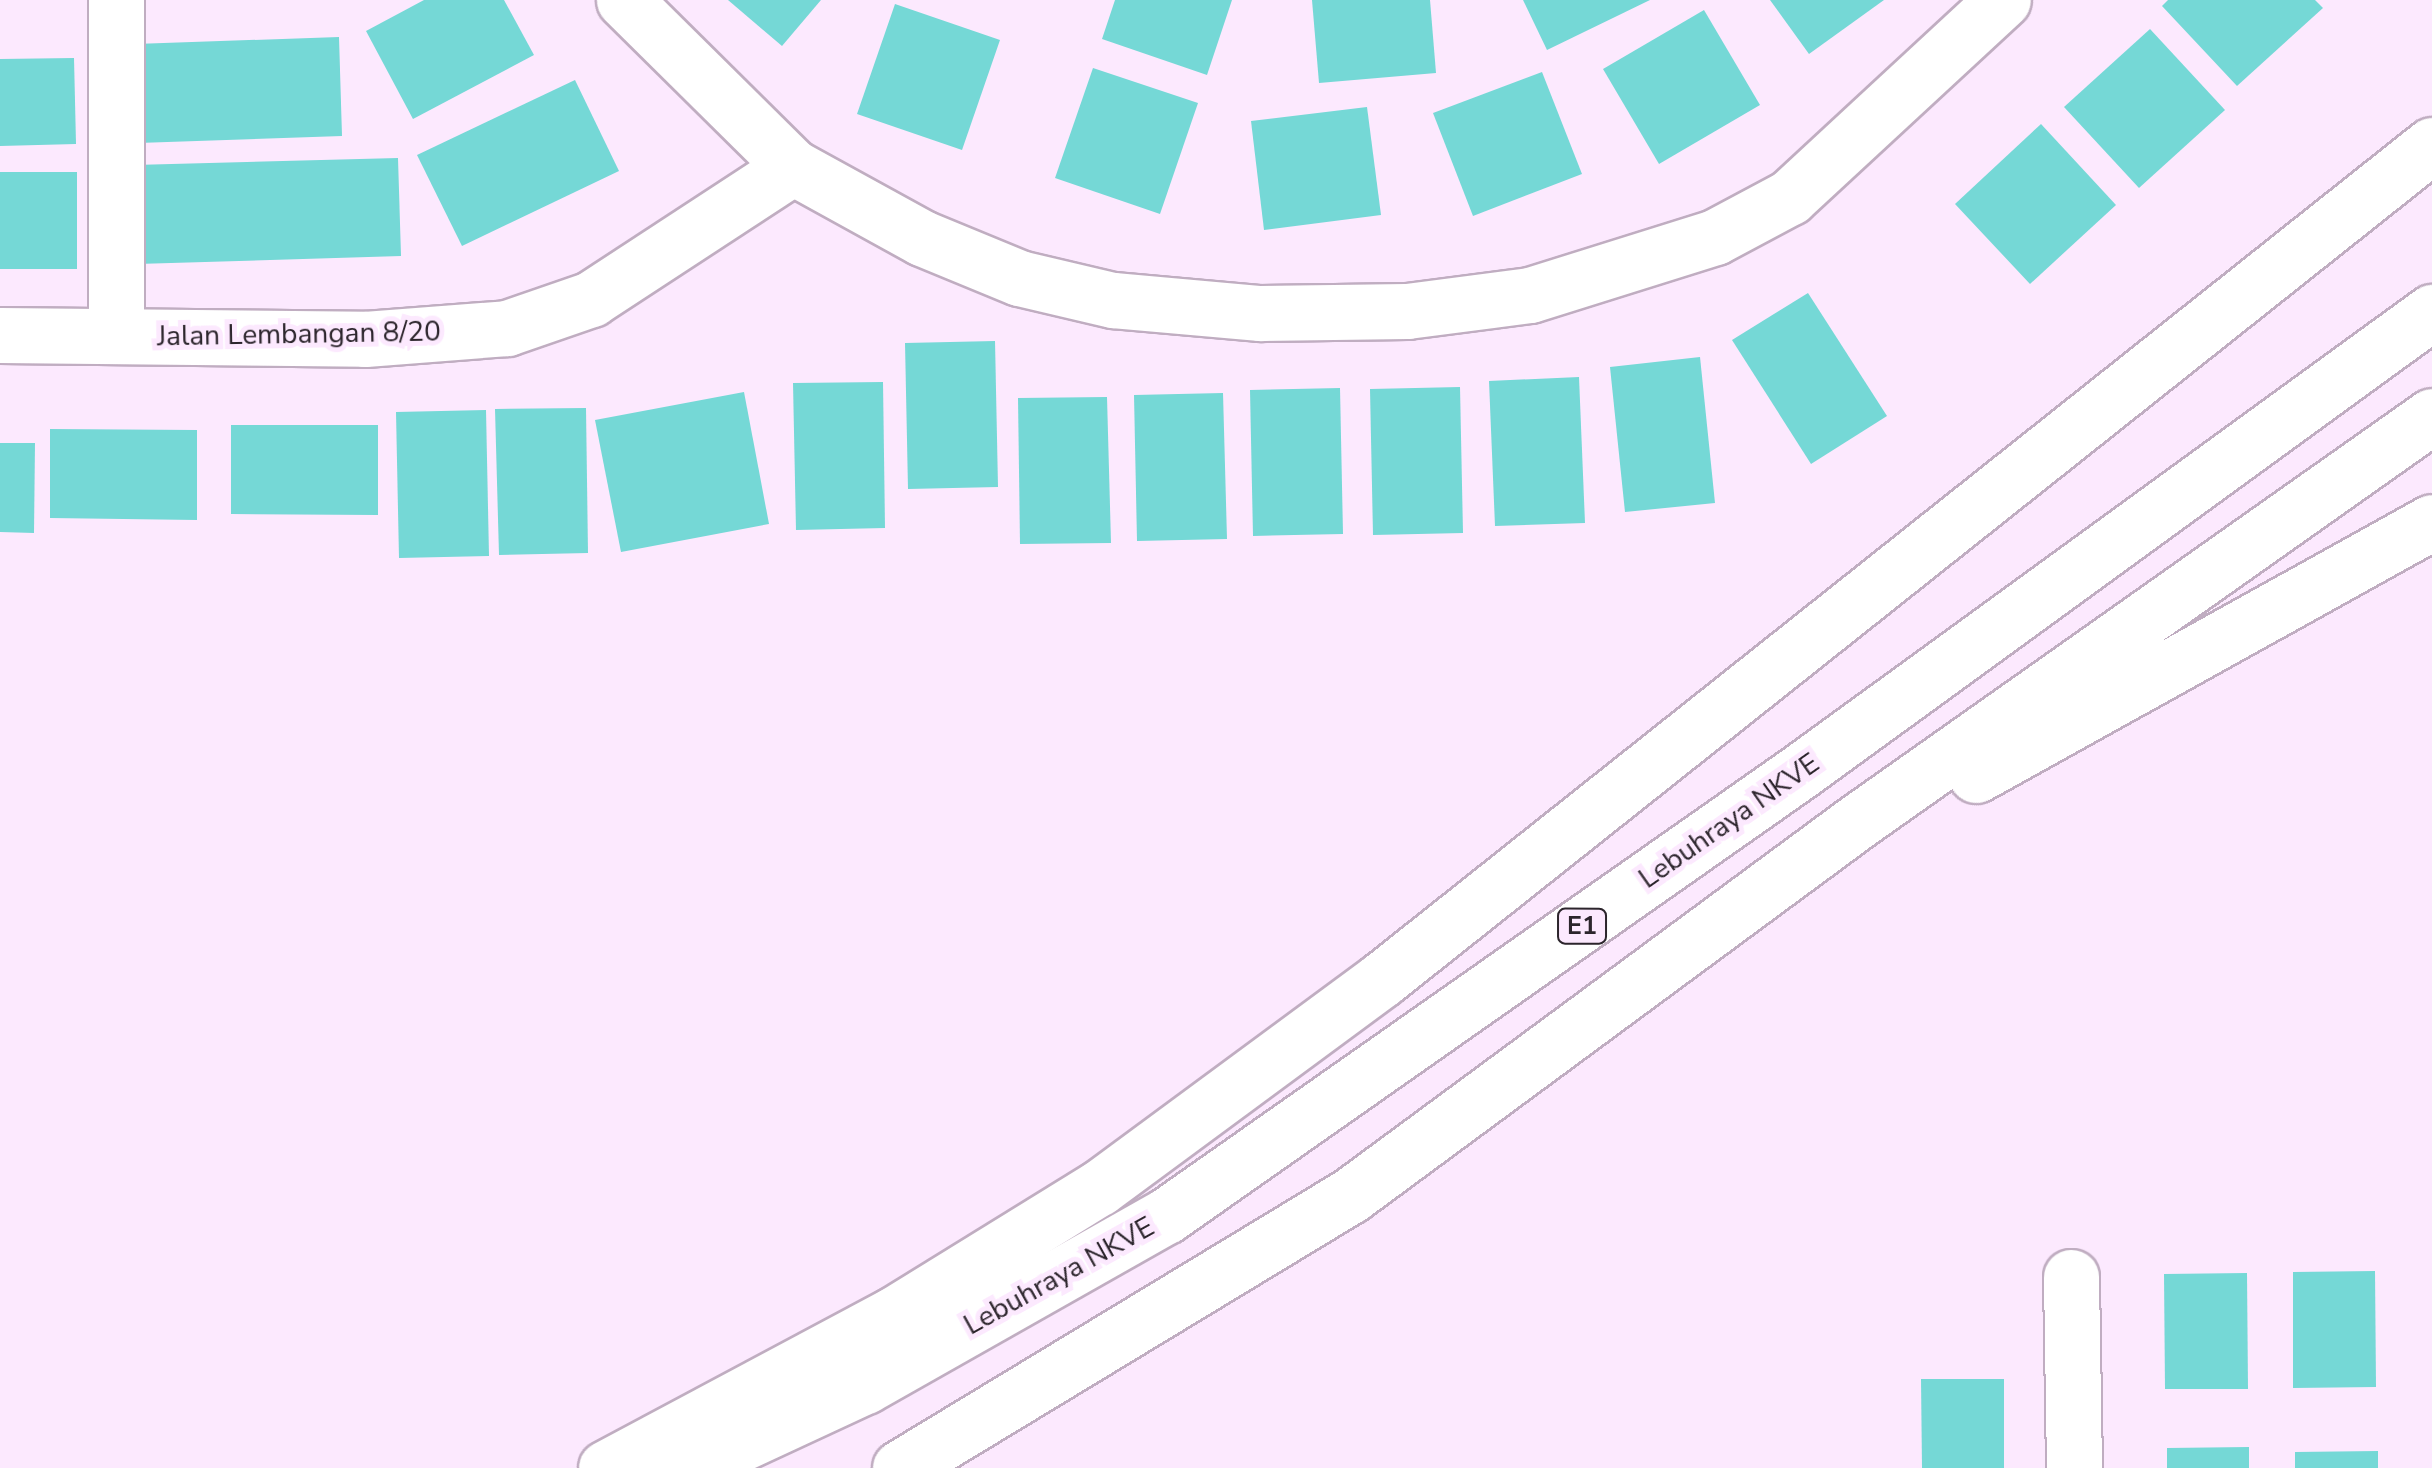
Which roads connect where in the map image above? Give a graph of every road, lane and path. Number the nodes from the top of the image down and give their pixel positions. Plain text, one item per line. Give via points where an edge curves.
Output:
1 (116, 0) edge
2 (624, 0) edge
3 (2003, 0) edge
4 (2432, 145) edge
5 (794, 168) junction
6 (2432, 312) edge
7 (0, 335) edge
8 (116, 336) junction
9 (2432, 416) edge
10 (2432, 522) edge
11 (1758, 895) junction
12 (2071, 1277) dead end
13 (606, 1468) edge
14 (688, 1468) edge
15 (900, 1468) edge
16 (2074, 1468) edge

1 - 8 main road
2 - 5 main road
3 - 5 main road via 1790,198 1715,236 1530,295 1407,310 1260,313 1113,300 1019,278 922,238
4 - 13 main road via 1381,980 1099,1188 894,1315
5 - 8 main road, Jalan Lembangan 8/20 via 591,299 507,328 365,339
6 - 14 main road, Lebuhraya NKVE / E1 via 1802,770 1182,1205 865,1386
7 - 8 main road, Jalan Lembangan 8/20
9 - 11 main road
10 - 11 main road
11 - 15 main road via 1351,1195
12 - 16 main road

